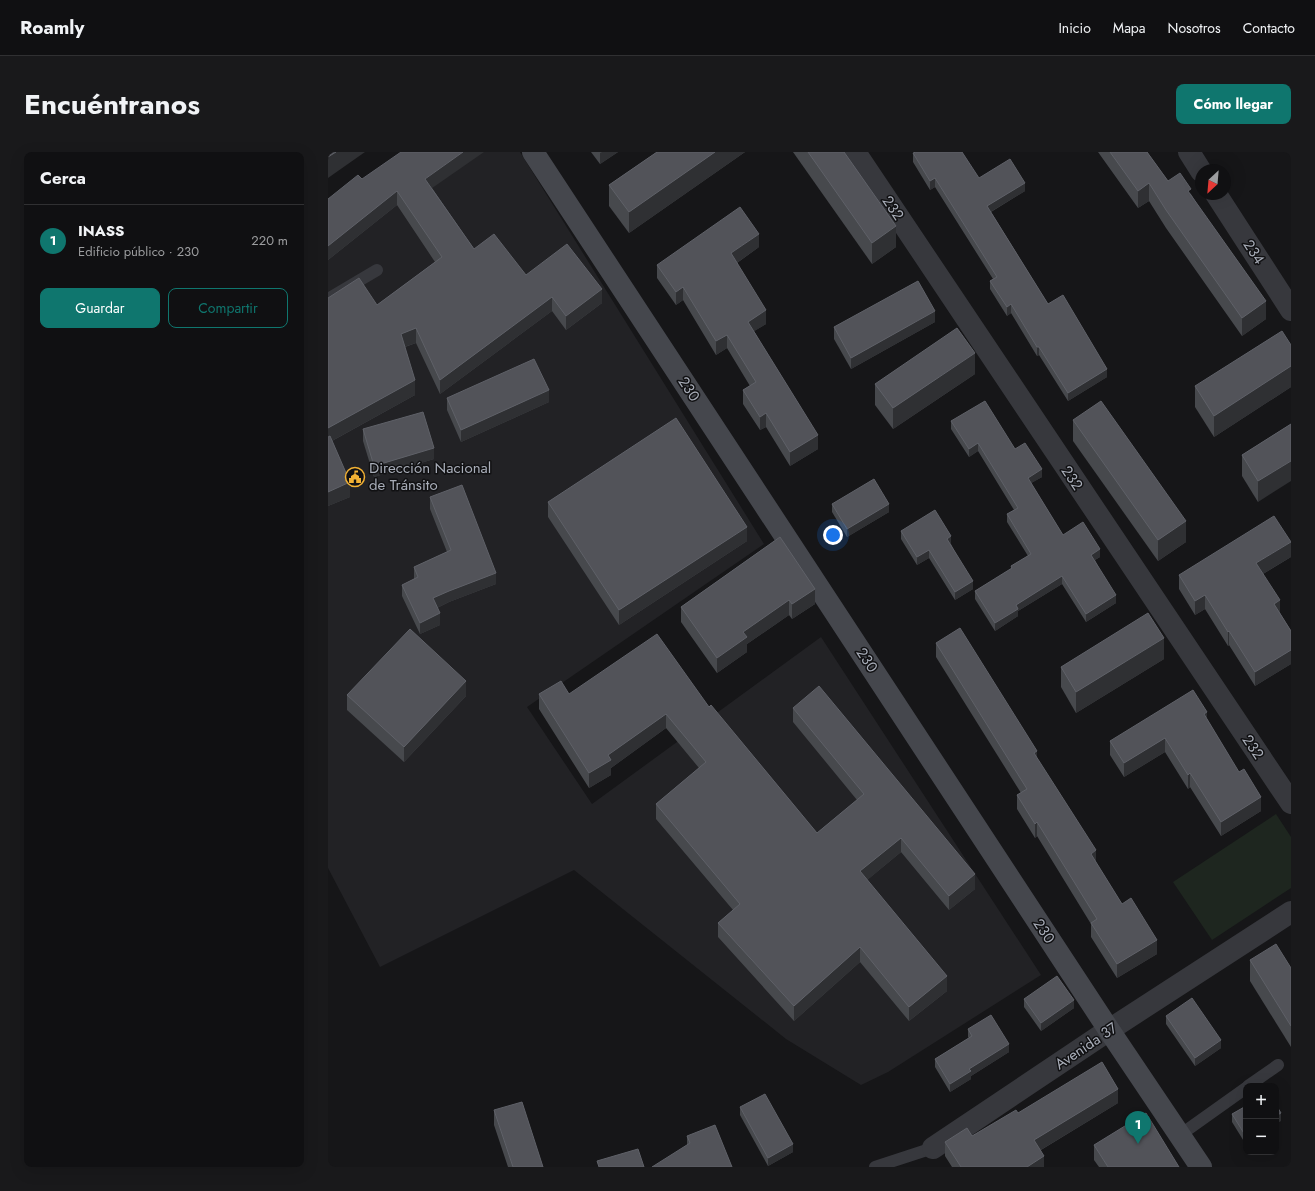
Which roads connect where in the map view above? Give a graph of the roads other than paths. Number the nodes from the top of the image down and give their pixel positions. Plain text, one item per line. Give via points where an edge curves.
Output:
1 (534, 152) edge
2 (855, 152) edge
3 (1189, 152) edge
4 (1197, 164) edge
5 (1220, 200) edge
6 (377, 270) dead end
7 (328, 299) edge
8 (1291, 310) edge
9 (1291, 803) edge
10 (1291, 912) edge
11 (1109, 1030) junction
12 (1278, 1065) dead end
13 (1253, 1083) edge
14 (1243, 1090) edge
15 (1180, 1135) junction
16 (934, 1148) joint
17 (875, 1167) edge
18 (1201, 1167) edge

1 - 11 street, 230
2 - 9 street, 232
3 - 4 street
5 - 8 street, 234
6 - 7 lane
10 - 11 street, Avenida 37
11 - 15 street, 230
11 - 16 street, Avenida 37
12 - 13 lane
14 - 15 lane
15 - 18 street, 230
16 - 17 lane, Avenida 37

